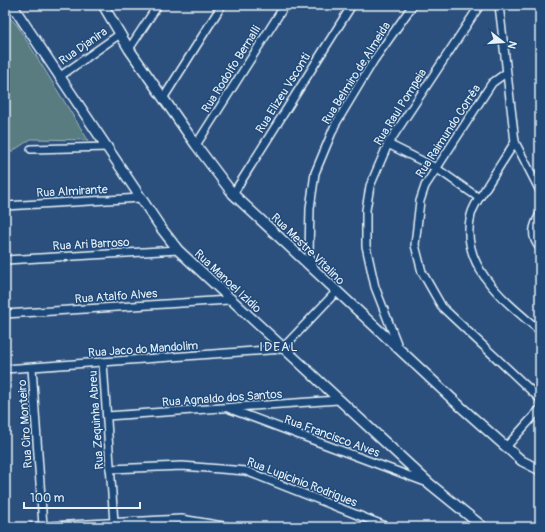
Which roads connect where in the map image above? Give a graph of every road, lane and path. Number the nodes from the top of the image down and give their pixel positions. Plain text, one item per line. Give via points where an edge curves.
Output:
1 (12, 5) edge
2 (103, 5) edge
3 (158, 5) edge
4 (222, 5) edge
5 (285, 5) edge
6 (352, 5) edge
7 (413, 5) edge
8 (480, 5) edge
9 (499, 5) edge
10 (120, 34) junction
11 (129, 49) junction
12 (506, 73) junction
13 (59, 77) junction
14 (164, 97) junction
15 (515, 142) junction
16 (388, 144) junction
17 (196, 146) junction
18 (108, 147) junction
19 (31, 149) dead end
20 (436, 168) junction
21 (540, 190) edge
22 (233, 194) junction
23 (141, 198) junction
24 (480, 198) junction
25 (5, 206) edge
26 (540, 214) edge
27 (540, 248) edge
28 (178, 250) junction
29 (5, 260) edge
30 (316, 271) junction
31 (336, 292) junction
32 (229, 300) junction
33 (5, 314) edge
34 (540, 331) edge
35 (398, 346) junction
36 (282, 349) junction
37 (103, 363) junction
38 (32, 368) junction
39 (5, 369) edge
40 (540, 399) edge
41 (338, 400) junction
42 (227, 408) junction
43 (540, 409) edge
44 (107, 416) junction
45 (506, 447) junction
46 (110, 469) junction
47 (540, 470) edge
48 (430, 484) junction
49 (114, 523) junction
50 (43, 526) edge
51 (32, 527) edge
52 (230, 527) edge
53 (388, 527) edge
54 (483, 527) edge

1 - 13 street, Rua Manoel Izidio
2 - 10 street, Rua Mestre Vitalino
3 - 11 street
4 - 14 street
5 - 17 street, Rua Rodolfo Bernalli
6 - 22 street, Rua Elizeu Vsconti
7 - 30 street, Rua Belmiro de Almeida via 374,60 335,125 315,173 310,208 309,254
8 - 16 street, Rua Raul Pompeia
9 - 12 street
10 - 11 street, Rua Mestre Vitalino
10 - 13 street, Rua Djanira
11 - 14 street, Rua Mestre Vitalino
12 - 15 street
12 - 20 street, Rua Raimundo Corrêa via 492,83
13 - 18 street, Rua Manoel Izidio
14 - 17 street, Rua Mestre Vitalino
15 - 21 street
15 - 24 street
16 - 20 street
16 - 35 street, Rua Raul Pompeia via 370,186 366,210 366,246 375,287
17 - 22 street, Rua Mestre Vitalino
18 - 19 street
18 - 23 street, Rua Manoel Izidio
20 - 24 street
20 - 40 street, Rua Raimundo Corrêa via 425,186 417,218 415,245 422,272 442,307
22 - 30 street, Rua Mestre Vitalino
23 - 25 street, Rua Almirante
23 - 28 street, Rua Manoel Izidio
24 - 34 street via 471,214 468,239 472,254 485,279 498,294
26 - 27 street via 534,225 533,236
28 - 29 street, Rua Ari Barroso
28 - 32 street, Rua Manoel Izidio
30 - 31 street, Rua Mestre Vitalino
31 - 35 street, Rua Mestre Vitalino
31 - 36 street
32 - 33 street, Rua Atalfo Alves
32 - 36 street, Rua Manoel Izidio
35 - 45 street, Rua Mestre Vitalino
36 - 37 street, Rua Jaco do Mandolim
36 - 41 street, Rua Manoel Izidio
37 - 38 street, Rua Jaco do Mandolim
37 - 44 street, Rua Zequinha Abreu
38 - 39 street, Rua Jaco do Mandolim
38 - 50 street, Rua Ciro Monteiro
41 - 42 street, Rua Agnaldo dos Santos
41 - 48 street, Rua Manoel Izidio
42 - 44 street, Rua Agnaldo dos Santos
42 - 48 street, Rua Francisco Alves
43 - 45 street
44 - 46 street, Rua Zequinha Abreu
45 - 47 street, Rua Mestre Vitalino via 522,461
46 - 49 street, Rua Zequinha Abreu
46 - 53 street, Rua Lupicinio Rodrigues via 182,466 246,471
48 - 54 street, Rua Manoel Izidio
49 - 50 street
49 - 52 street via 181,519
50 - 51 street

